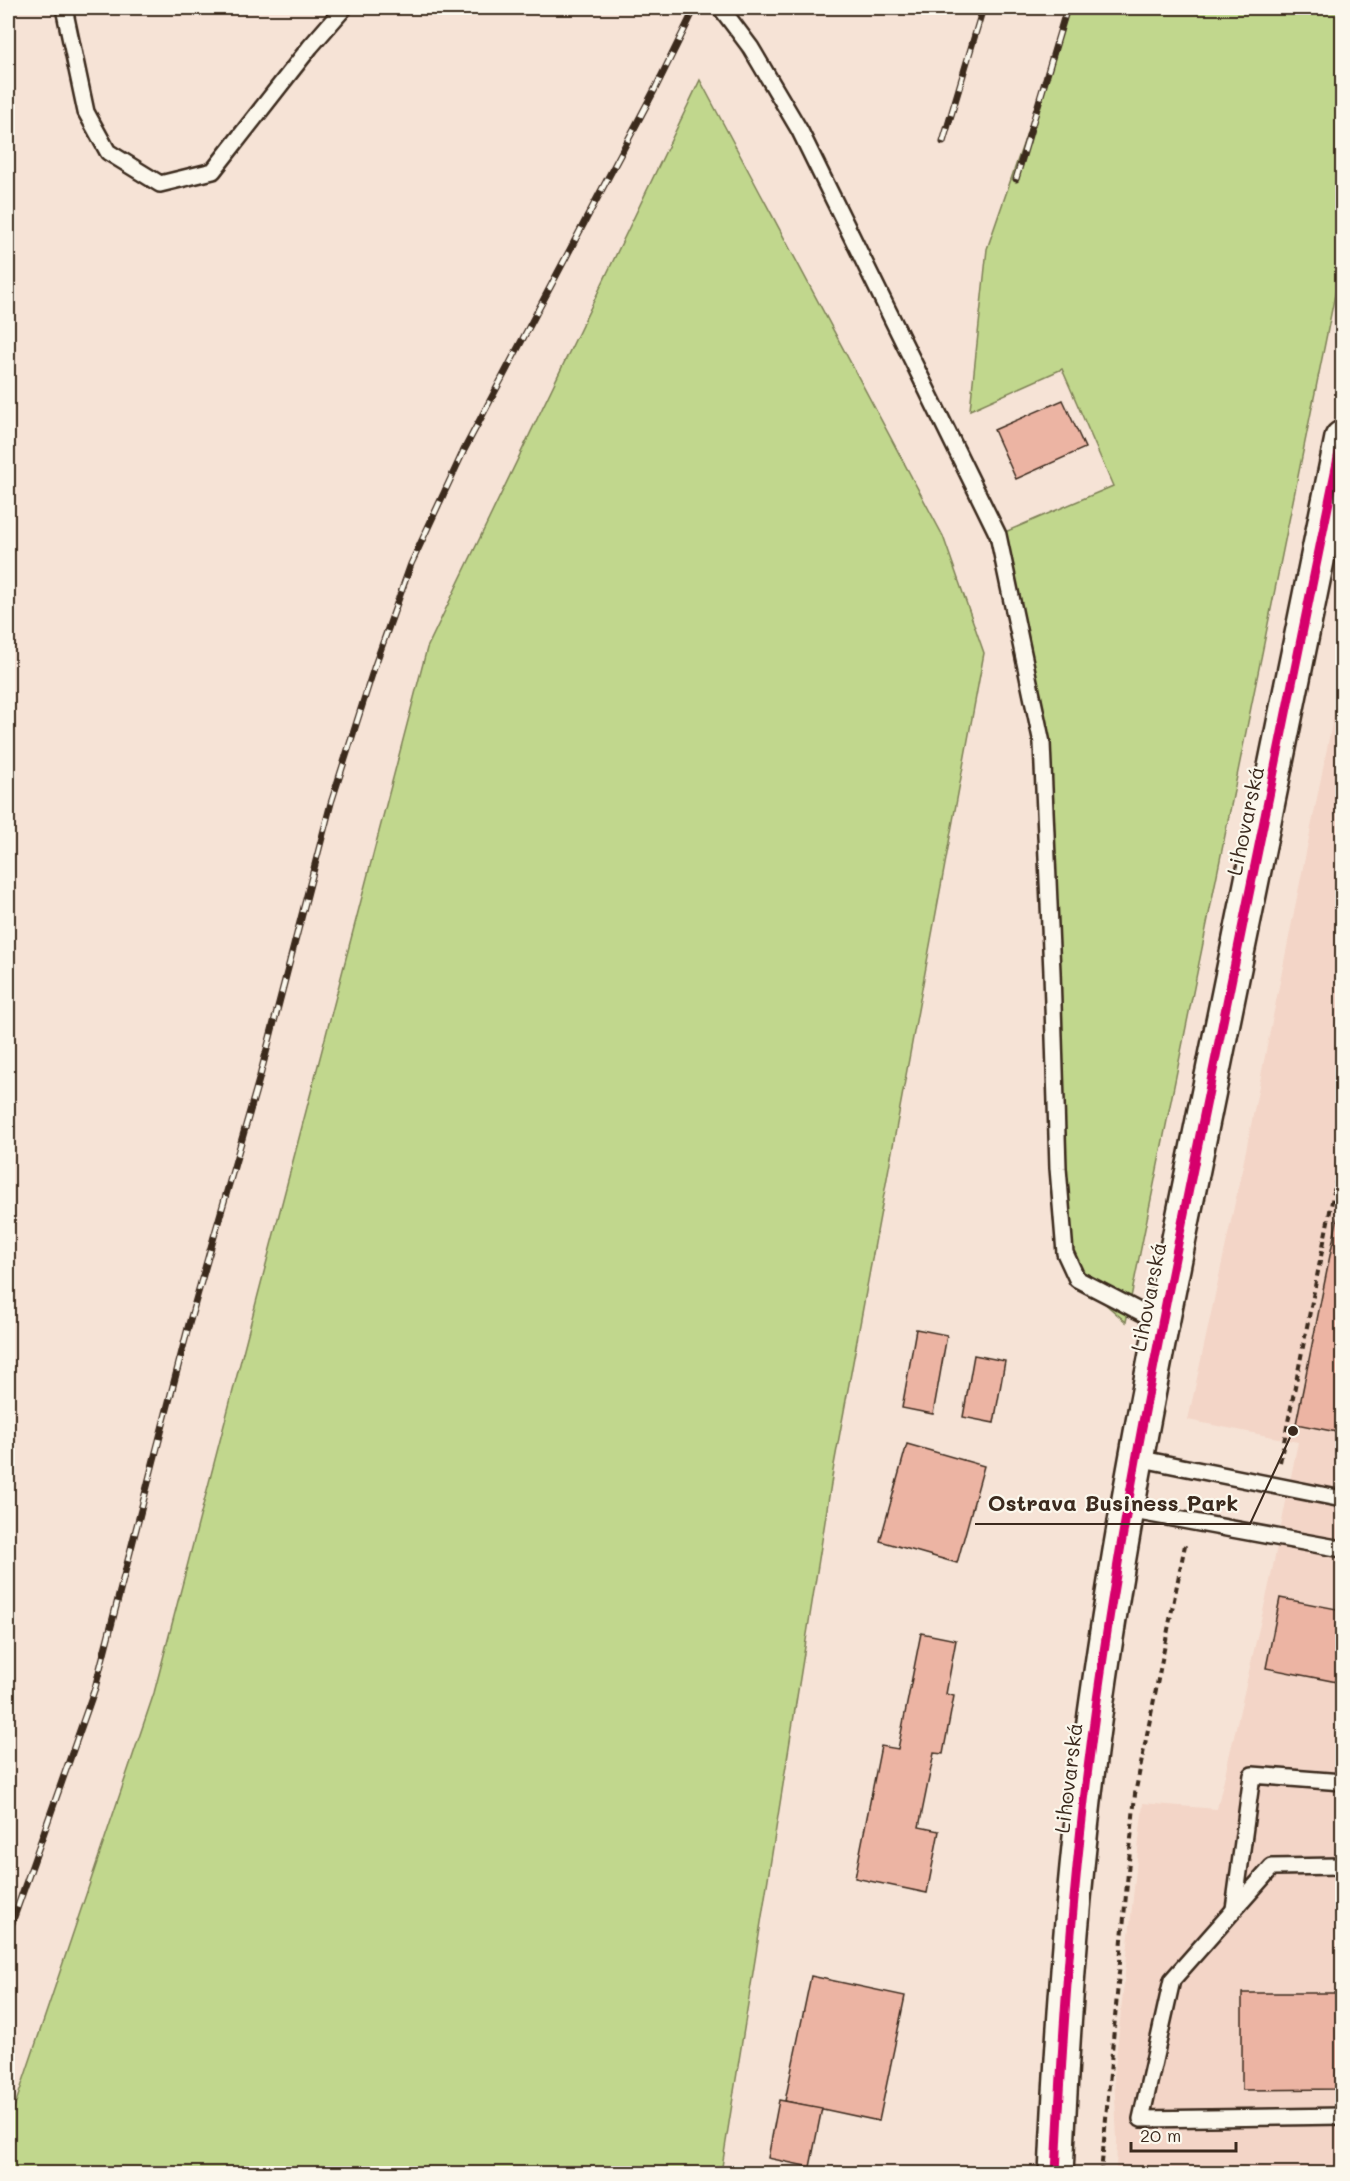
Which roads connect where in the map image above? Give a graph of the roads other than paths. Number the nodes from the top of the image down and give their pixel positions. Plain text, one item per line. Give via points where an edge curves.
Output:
1 (64, 8) edge
2 (344, 8) edge
3 (721, 8) edge
4 (1342, 438) edge
5 (1162, 1323) junction
6 (1137, 1458) junction
7 (1342, 1498) edge
8 (1128, 1510) junction
9 (1342, 1549) edge
10 (1342, 1782) edge
11 (1342, 1866) edge
12 (1234, 1910) junction
13 (1342, 2116) edge
14 (1056, 2174) edge

1 - 2 lane via 86,112 108,152 160,184 213,171
3 - 5 lane via 751,48 800,131 998,535 1041,743 1065,1253 1077,1279
4 - 5 street, Lihovarská
5 - 6 street, Lihovarská
6 - 7 lane
6 - 8 street, Lihovarská
8 - 9 lane
8 - 14 street, Lihovarská via 1086,1781 1064,1997
10 - 12 lane via 1252,1775
11 - 12 lane via 1272,1867
12 - 13 lane via 1172,1980 1141,2119

